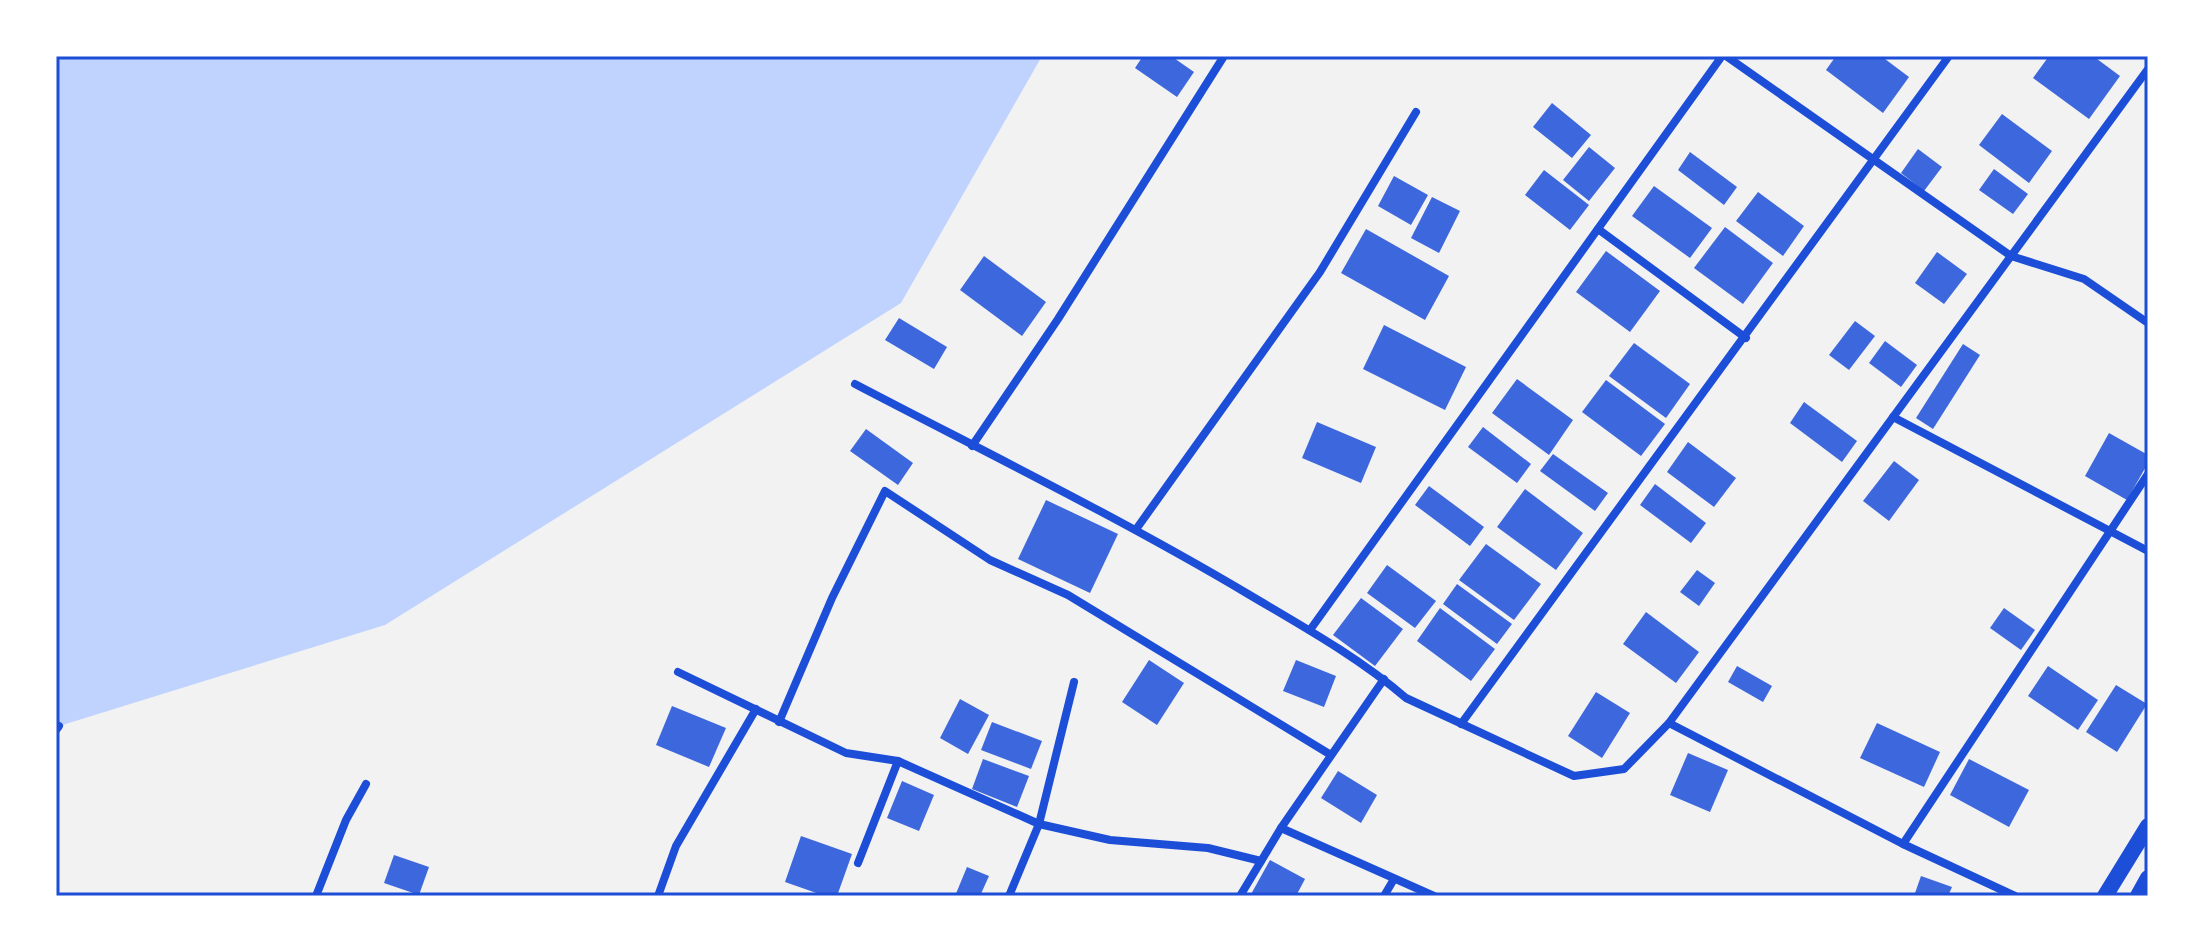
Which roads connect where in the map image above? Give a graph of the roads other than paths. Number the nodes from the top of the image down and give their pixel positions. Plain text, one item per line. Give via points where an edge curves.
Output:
1 (1224, 56) edge
2 (1724, 56) edge
3 (1949, 56) edge
4 (2148, 69) edge
5 (1416, 112) dead end
6 (1874, 163) junction
7 (1598, 229) junction
8 (2011, 256) junction
9 (2148, 323) edge
10 (1746, 338) junction
11 (855, 384) dead end
12 (1893, 417) junction
13 (972, 446) junction
14 (2148, 474) edge
15 (1137, 528) junction
16 (2109, 533) junction
17 (2148, 551) edge
18 (1310, 630) junction
19 (678, 672) dead end
20 (1384, 679) junction
21 (1074, 682) dead end
22 (756, 709) junction
23 (779, 722) junction
24 (1669, 723) junction
25 (1461, 724) junction
26 (1331, 755) junction
27 (898, 761) junction
28 (366, 784) dead end
29 (1039, 824) junction
30 (2148, 826) edge
31 (1281, 828) junction
32 (1903, 844) junction
33 (1261, 861) junction
34 (858, 863) dead end
35 (1394, 879) junction
36 (316, 896) edge
37 (658, 896) edge
38 (1009, 896) edge
39 (1240, 896) edge
40 (1384, 896) edge
41 (1434, 896) edge
42 (2015, 896) edge
43 (2105, 896) edge

1 - 13 street
2 - 6 street
2 - 7 street
3 - 6 street
4 - 8 street
5 - 15 street via 1320,272
6 - 8 street
6 - 10 street
7 - 10 street
7 - 18 street
8 - 9 street via 2084,279
8 - 12 street
10 - 25 street
11 - 13 street
12 - 16 street
12 - 24 street
13 - 15 street
14 - 16 street
15 - 18 street
16 - 17 street
16 - 32 street
18 - 20 street
19 - 22 street
20 - 25 street via 1406,698
20 - 26 street
21 - 29 street
22 - 23 street
22 - 37 street via 676,846
23 - 26 street via 885,491 990,560 1068,595
23 - 27 street via 846,753
24 - 25 street via 1624,769 1574,776
24 - 32 street
26 - 31 street
27 - 29 street
27 - 34 street
28 - 36 street
29 - 33 street via 1110,840 1208,848
29 - 38 street
30 - 43 main road
31 - 33 street
31 - 35 street
32 - 42 street
33 - 39 street
35 - 40 street
35 - 41 street

